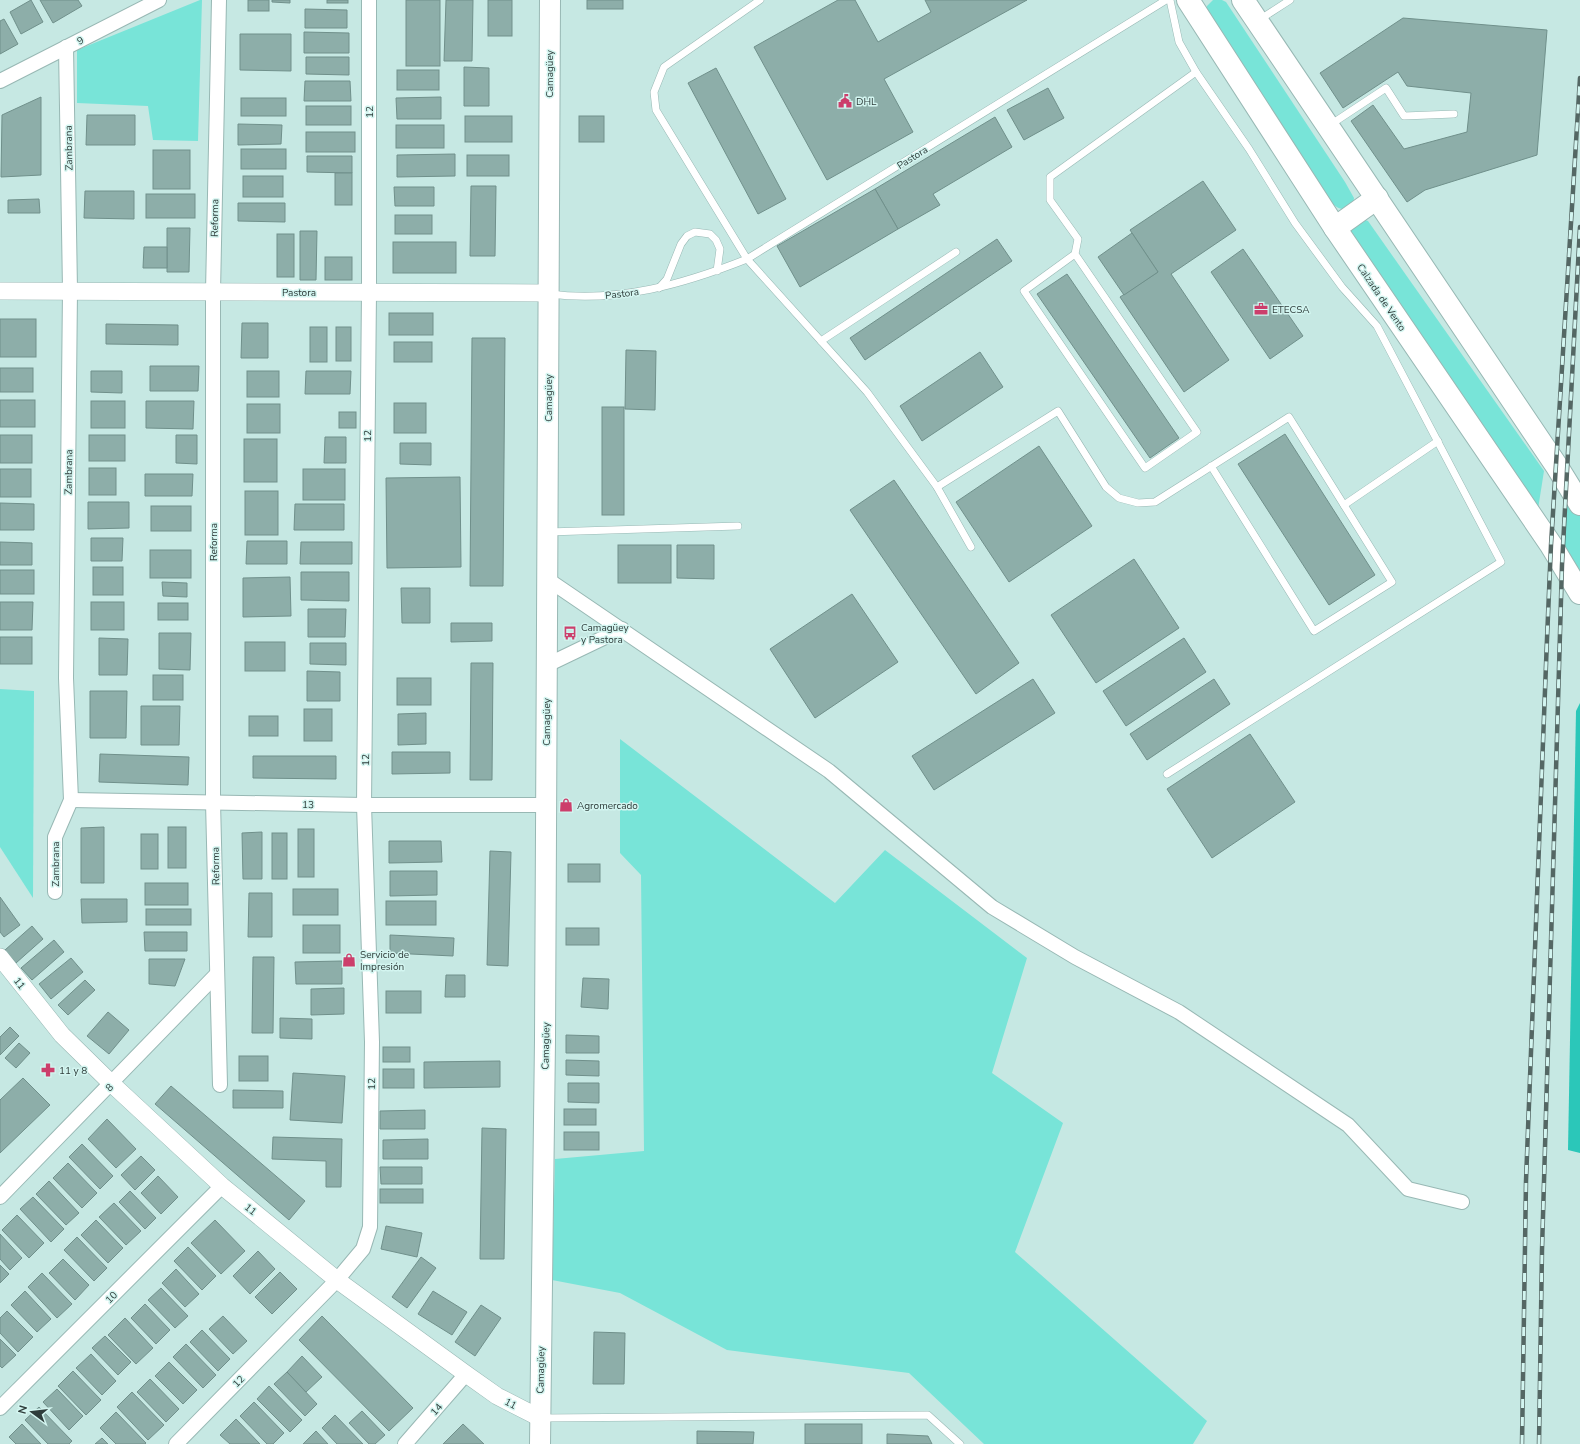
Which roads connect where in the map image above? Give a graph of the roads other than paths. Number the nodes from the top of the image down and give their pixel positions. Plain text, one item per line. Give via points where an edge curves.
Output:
1 (159, 0) edge
2 (219, 0) edge
3 (369, 0) edge
4 (550, 0) edge
5 (760, 0) edge
6 (1166, 0) edge
7 (1170, 0) edge
8 (1188, 0) edge
9 (1243, 0) edge
10 (1290, 0) edge
11 (1258, 21) junction
12 (66, 47) junction
13 (1196, 72) junction
14 (0, 81) edge
15 (1454, 114) dead end
16 (1328, 126) junction
17 (1377, 198) junction
18 (1335, 228) junction
19 (956, 252) dead end
20 (1075, 254) junction
21 (747, 259) junction
22 (717, 271) junction
23 (659, 288) junction
24 (70, 290) junction
25 (0, 291) edge
26 (213, 292) junction
27 (369, 292) junction
28 (548, 293) junction
29 (821, 341) junction
30 (1438, 441) junction
31 (1211, 466) junction
32 (937, 488) junction
33 (1580, 504) edge
34 (1344, 505) junction
35 (738, 526) dead end
36 (547, 532) junction
37 (971, 547) dead end
38 (547, 579) junction
39 (1580, 592) edge
40 (622, 629) junction
41 (547, 665) junction
42 (1167, 774) dead end
43 (71, 800) junction
44 (213, 802) junction
45 (364, 805) junction
46 (546, 805) junction
47 (55, 892) dead end
48 (0, 957) edge
49 (217, 974) junction
50 (112, 1084) junction
51 (220, 1085) dead end
52 (222, 1186) junction
53 (0, 1197) edge
54 (1462, 1202) dead end
55 (337, 1280) junction
56 (466, 1374) junction
57 (0, 1408) edge
58 (540, 1418) junction
59 (176, 1444) edge
60 (405, 1444) edge
61 (540, 1444) edge
62 (960, 1444) edge

1 - 12 street, 9
2 - 26 street, Reforma
3 - 27 street, 12
4 - 28 main road, Camagüey
5 - 21 lane via 664,67 654,92 656,110
6 - 21 lane, Pastora
7 - 13 lane via 1179,42
8 - 18 main road, Calzada de Vento
9 - 11 main road
10 - 11 lane
11 - 16 main road
12 - 14 street, 9
12 - 24 street, Zambrana
13 - 20 lane via 1050,177 1050,200 1078,239
13 - 30 lane via 1245,143 1295,223 1342,287 1377,326
15 - 16 lane via 1404,116 1386,88
16 - 17 main road
17 - 18 main road
17 - 33 main road
18 - 39 main road, Calzada de Vento via 1551,545
19 - 29 lane
20 - 20 lane via 1197,432 1145,468 1024,291
21 - 22 lane, Pastora
21 - 29 lane
22 - 23 lane, Pastora
22 - 23 lane via 720,249 716,240 710,234 695,232 680,244 667,280
23 - 28 lane, Pastora via 628,294 591,296
24 - 25 street, Pastora
24 - 26 street, Pastora
24 - 43 street, Zambrana via 66,678
26 - 27 street, Pastora
26 - 44 street, Reforma
27 - 28 street, Pastora
27 - 45 street, 12
28 - 36 main road, Camagüey
29 - 32 lane via 867,392
30 - 34 lane
30 - 42 lane via 1501,562
31 - 32 lane via 1155,502 1138,503 1119,498 1106,487 1058,411
31 - 34 lane via 1289,417
31 - 34 lane via 1314,631 1392,582
32 - 37 lane
35 - 36 lane
36 - 38 main road, Camagüey
38 - 40 street
38 - 41 main road, Camagüey
40 - 41 street
40 - 54 street via 828,771 992,907 1076,957 1179,1012 1348,1125 1408,1188
41 - 46 main road, Camagüey
43 - 44 street, 13
43 - 47 street, Zambrana via 55,836
44 - 45 street, 13
44 - 49 street, Reforma
45 - 46 street, 13
45 - 55 street, 12 via 372,1042 370,1227 363,1249
46 - 58 main road, Camagüey
48 - 50 street, 11 via 62,1035
49 - 50 street, 8
49 - 51 street, Reforma
50 - 52 street, 11
50 - 53 street, 8
52 - 55 street, 11
52 - 57 street, 10
55 - 56 street, 11
55 - 59 street, 12
56 - 58 street, 11 via 497,1396
56 - 60 street, 14
58 - 61 main road, Camagüey
58 - 62 lane via 928,1415

